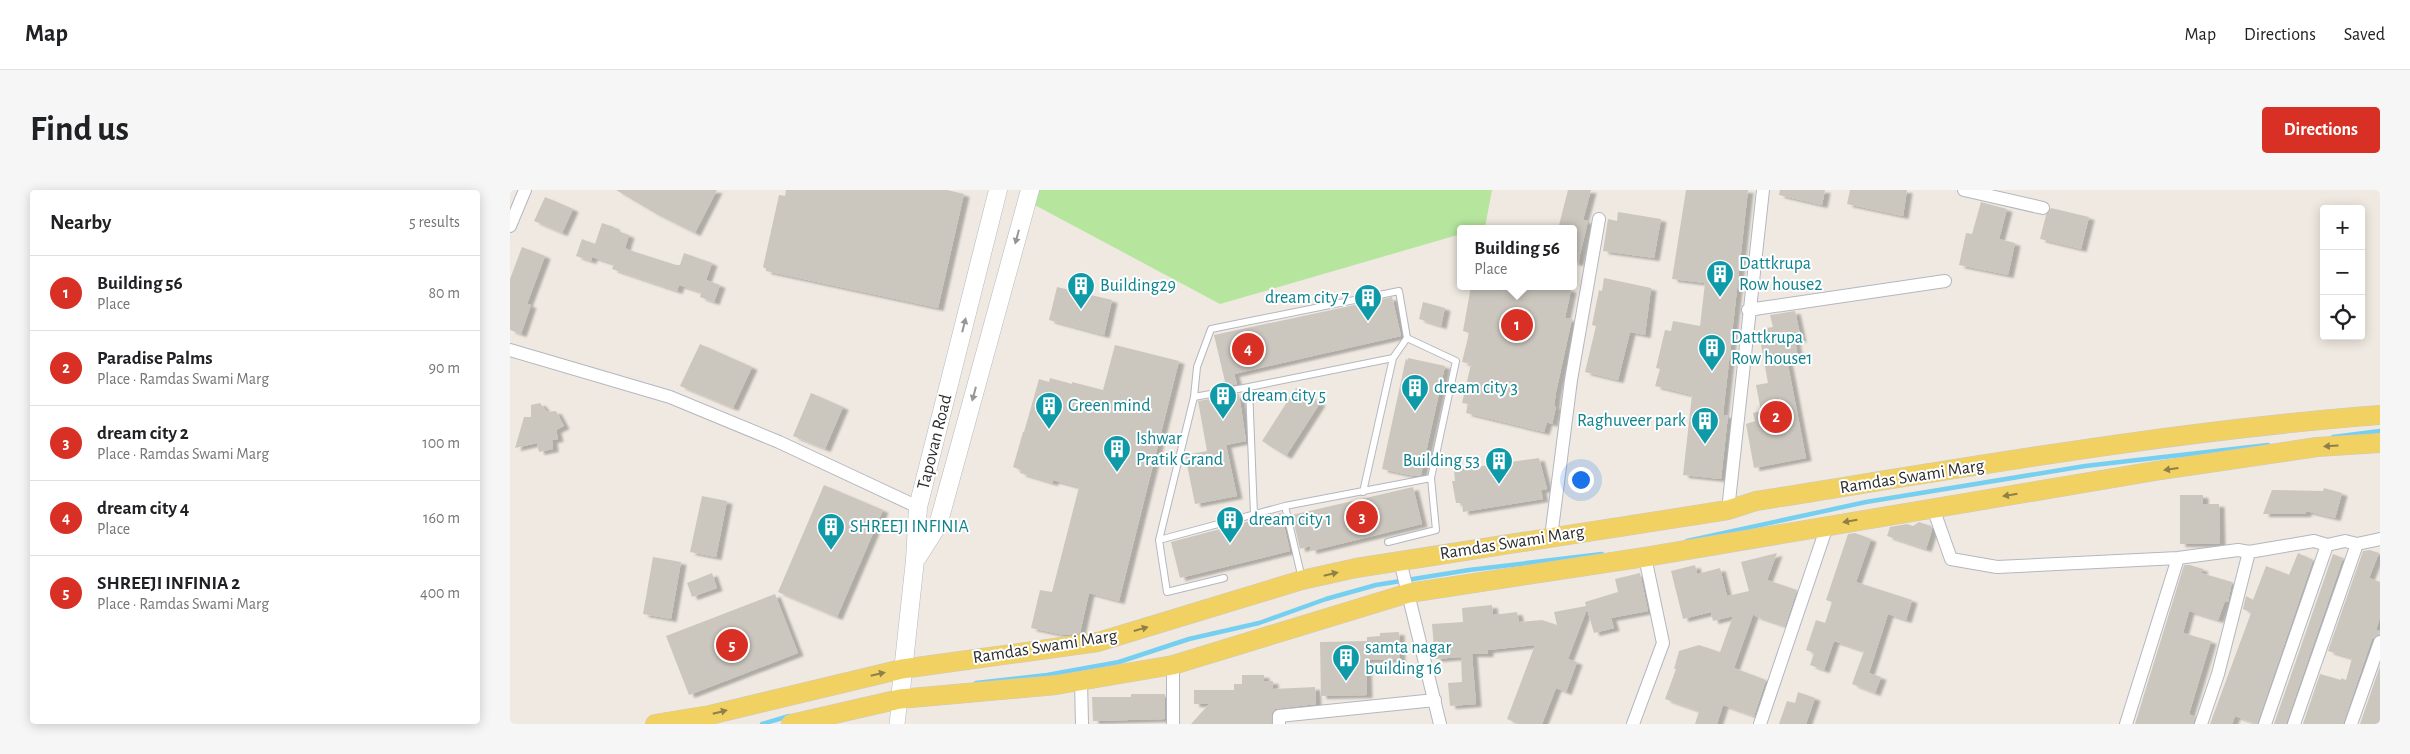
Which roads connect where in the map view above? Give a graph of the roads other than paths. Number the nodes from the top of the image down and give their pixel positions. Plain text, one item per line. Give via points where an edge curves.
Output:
1 (526, 190) edge
2 (998, 190) edge
3 (1030, 190) edge
4 (1762, 190) edge
5 (1964, 190) edge
6 (2043, 208) dead end
7 (1599, 219) dead end
8 (510, 226) edge
9 (1946, 281) dead end
10 (1748, 310) junction
11 (1407, 338) junction
12 (510, 350) edge
13 (1393, 358) junction
14 (1249, 387) junction
15 (1194, 398) junction
16 (2380, 415) edge
17 (2380, 443) edge
18 (1430, 478) junction
19 (1363, 492) junction
20 (1285, 506) junction
21 (918, 507) junction
22 (1933, 508) junction
23 (1728, 510) junction
24 (1254, 515) junction
25 (1826, 526) junction
26 (1551, 538) junction
27 (2380, 539) edge
28 (1159, 540) junction
29 (1388, 542) dead end
30 (2357, 544) junction
31 (2327, 545) junction
32 (2249, 552) junction
33 (1645, 557) junction
34 (2178, 558) junction
35 (915, 560) junction
36 (1402, 566) junction
37 (1224, 578) dead end
38 (1302, 580) junction
39 (1408, 591) junction
40 (2380, 642) edge
41 (1173, 665) junction
42 (902, 669) junction
43 (1081, 681) junction
44 (900, 699) junction
45 (1435, 700) junction
46 (655, 724) edge
47 (791, 724) edge
48 (897, 724) edge
49 (1082, 724) edge
50 (1173, 724) edge
51 (1279, 724) edge
52 (1440, 724) edge
53 (1632, 724) edge
54 (1760, 724) edge
55 (2126, 724) edge
56 (2201, 724) edge
57 (2265, 724) edge
58 (2294, 724) edge
59 (2351, 724) edge

1 - 8 street
21 -> 2 main road, Tapovan Road
3 -> 35 main road via 938,525
4 - 10 street
5 - 6 street
7 - 26 street via 1571,380
9 - 10 street
10 - 23 street
11 - 13 lane
11 - 15 lane via 1399,291 1211,329 1196,367
11 - 18 lane via 1456,361
12 - 21 street via 670,397 779,442
13 - 14 lane
13 - 19 lane
14 - 15 lane
14 - 24 lane
15 - 28 lane
16 - 23 main road, Ramdas Swami Marg via 2253,426 2108,445 1756,501
17 -> 22 main road via 2307,449
18 - 19 lane
18 - 29 lane via 1436,530
19 - 20 lane
20 - 24 lane
20 - 38 lane
21 - 35 main road, Tapovan Road
22 -> 25 main road
22 - 34 street via 1951,559 1997,567
23 - 26 main road, Ramdas Swami Marg
24 - 28 lane
25 - 33 main road
25 - 54 street
26 - 36 main road, Ramdas Swami Marg
27 - 30 street
28 - 37 lane via 1167,592
30 - 31 street via 2345,541
30 - 58 street
31 - 32 street via 2314,541
31 - 57 street
32 - 34 street via 2238,550
32 - 56 street via 2218,674
33 - 39 main road
33 - 53 street via 1663,643
34 - 55 street
35 - 42 main road, Tapovan Road
38 -> 36 main road, Ramdas Swami Marg
36 - 39 street
42 -> 38 main road, Ramdas Swami Marg via 1098,642
39 - 41 main road
39 - 45 street
40 - 59 street
41 - 43 main road
41 - 50 street
42 - 44 main road, Tapovan Road
46 -> 42 main road, Ramdas Swami Marg via 710,715
43 - 44 main road
43 - 49 street
44 - 47 main road
44 - 48 street
45 - 51 street via 1279,716
45 - 52 street

